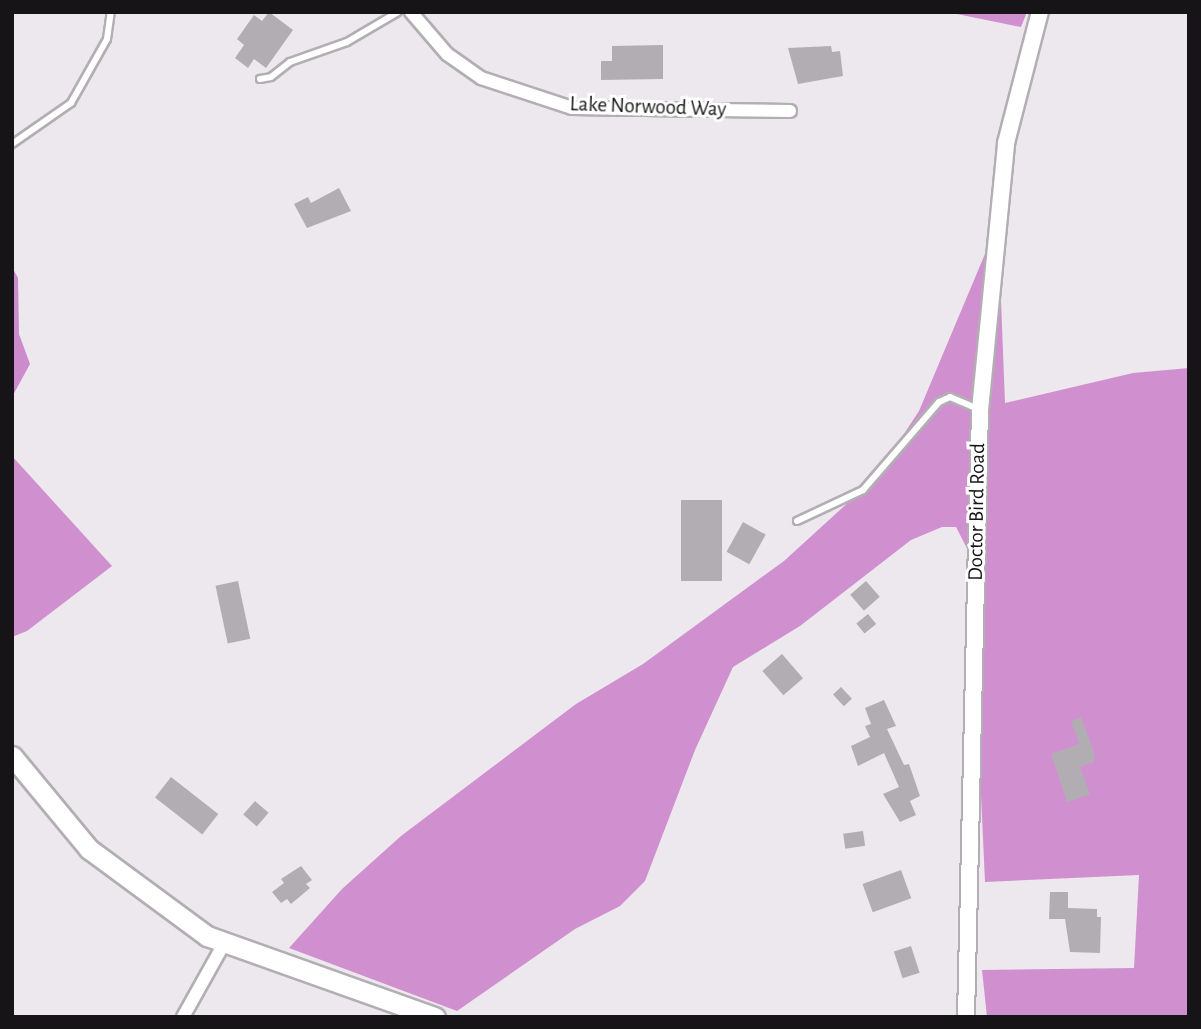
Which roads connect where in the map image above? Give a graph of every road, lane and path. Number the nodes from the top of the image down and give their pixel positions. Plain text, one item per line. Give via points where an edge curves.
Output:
1 (111, 12) edge
2 (398, 12) edge
3 (411, 12) edge
4 (1040, 12) edge
5 (260, 79) dead end
6 (790, 111) dead end
7 (12, 144) edge
8 (979, 410) junction
9 (797, 521) dead end
10 (12, 756) edge
11 (225, 942) junction
12 (183, 1017) edge
13 (435, 1017) edge
14 (966, 1017) edge

1 - 7 lane via 107,39 71,103
2 - 5 lane via 346,43 290,62 271,78
3 - 6 street, Lake Norwood Way via 447,54 481,78 572,108
4 - 8 main road, Doctor Bird Road via 1006,143
8 - 9 lane via 950,397 939,402 863,490
8 - 14 main road, Doctor Bird Road
10 - 11 main road via 89,849 169,912
11 - 12 street
11 - 13 main road

